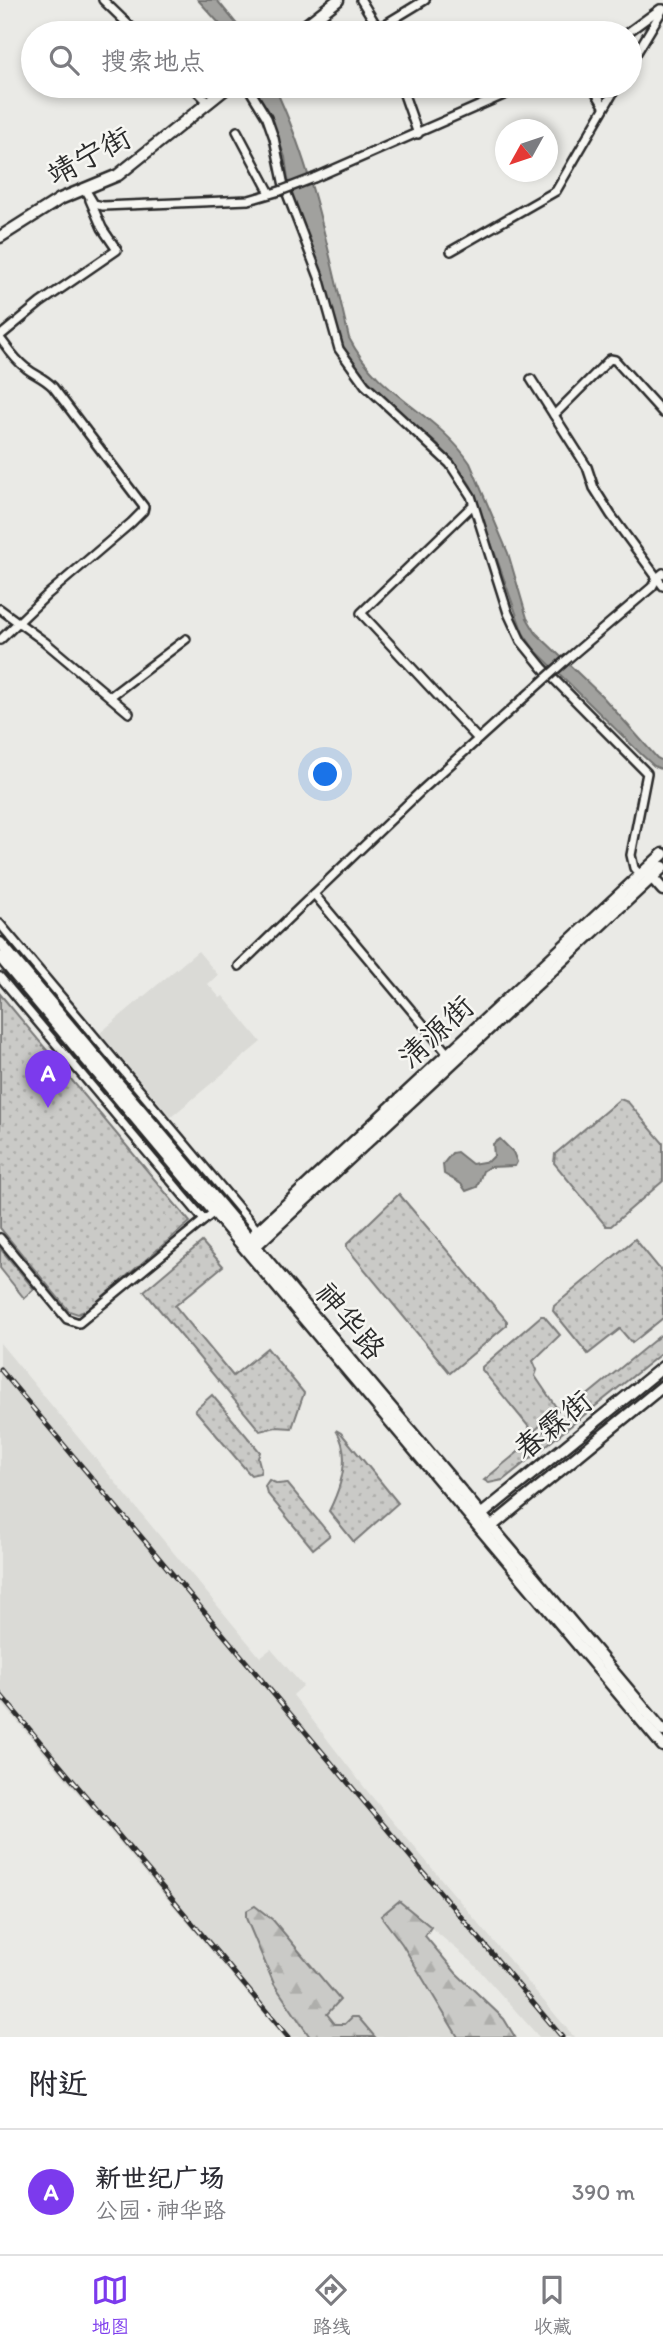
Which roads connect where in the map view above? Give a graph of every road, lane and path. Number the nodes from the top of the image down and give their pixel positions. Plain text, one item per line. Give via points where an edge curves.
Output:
1 (103, 0) edge
2 (338, 0) edge
3 (361, 0) edge
4 (425, 0) edge
5 (663, 8) edge
6 (125, 21) edge
7 (311, 21) edge
8 (374, 21) edge
9 (395, 21) edge
10 (642, 23) edge
11 (642, 44) edge
12 (204, 98) edge
13 (215, 98) edge
14 (255, 98) edge
15 (405, 98) edge
16 (498, 98) edge
17 (599, 98) edge
18 (609, 98) edge
19 (209, 103) junction
20 (604, 106) junction
21 (237, 131) dead end
22 (418, 134) junction
23 (87, 194) junction
24 (271, 194) junction
25 (0, 237) edge
26 (451, 251) dead end
27 (0, 337) edge
28 (531, 379) dead end
29 (663, 413) edge
30 (554, 415) junction
31 (473, 505) junction
32 (660, 576) edge
33 (663, 586) edge
34 (0, 609) edge
35 (18, 622) junction
36 (186, 639) dead end
37 (0, 640) edge
38 (111, 696) junction
39 (129, 713) dead end
40 (478, 739) junction
41 (662, 861) edge
42 (646, 874) junction
43 (663, 890) edge
44 (314, 894) junction
45 (0, 924) edge
46 (0, 943) edge
47 (0, 957) edge
48 (239, 966) dead end
49 (11, 970) junction
50 (0, 978) edge
51 (447, 1054) junction
52 (214, 1212) junction
53 (204, 1220) junction
54 (258, 1231) junction
55 (0, 1238) edge
56 (249, 1246) junction
57 (663, 1367) edge
58 (663, 1386) edge
59 (478, 1518) junction
60 (487, 1530) junction
61 (663, 1731) edge
62 (663, 1746) edge

1 - 6 street
2 - 7 main road
3 - 8 street
4 - 9 street
5 - 10 street
5 - 11 street
12 - 19 street
13 - 19 main road, 靖宁街
14 - 31 street via 274,138 284,186 319,277 340,349 365,385 450,464
15 - 22 street
16 - 22 street
17 - 20 street
18 - 20 street
19 - 23 main road, 靖宁街 via 139,160
20 - 26 street via 556,191
21 - 24 street
22 - 24 street, bridge
23 - 24 street via 94,204 115,206 249,200
23 - 25 main road, 靖宁街 via 40,210
23 - 27 street via 117,250
27 - 35 street via 16,359 53,387 144,507
28 - 30 street
29 - 30 street via 610,359
30 - 32 street via 587,467 594,488
31 - 40 street via 361,613
31 - 42 street via 508,613 522,641 647,773 631,855 634,868
32 - 33 street
32 - 40 street, bridge
34 - 35 street
35 - 37 street
35 - 38 street
36 - 38 street
38 - 39 street
40 - 44 street
41 - 42 main road, 清源街
42 - 43 main road
42 - 51 main road, 清源街
42 - 56 main road, 清源街
44 - 48 street
44 - 51 street
45 - 54 street
46 - 56 main road, 神华路
47 - 49 main road, 神华路
49 - 50 street
49 - 52 main road, 神华路
50 - 53 street
51 - 54 main road, 清源街
52 - 53 street
52 - 56 main road, 神华路
53 - 55 street via 79,1323 67,1319
54 - 56 main road, 清源街
56 - 59 main road, 神华路
57 - 59 main road, 春霖街
58 - 60 main road, 春霖街
59 - 60 main road, 神华路
60 - 61 main road, 神华路
60 - 62 main road, 神华路

